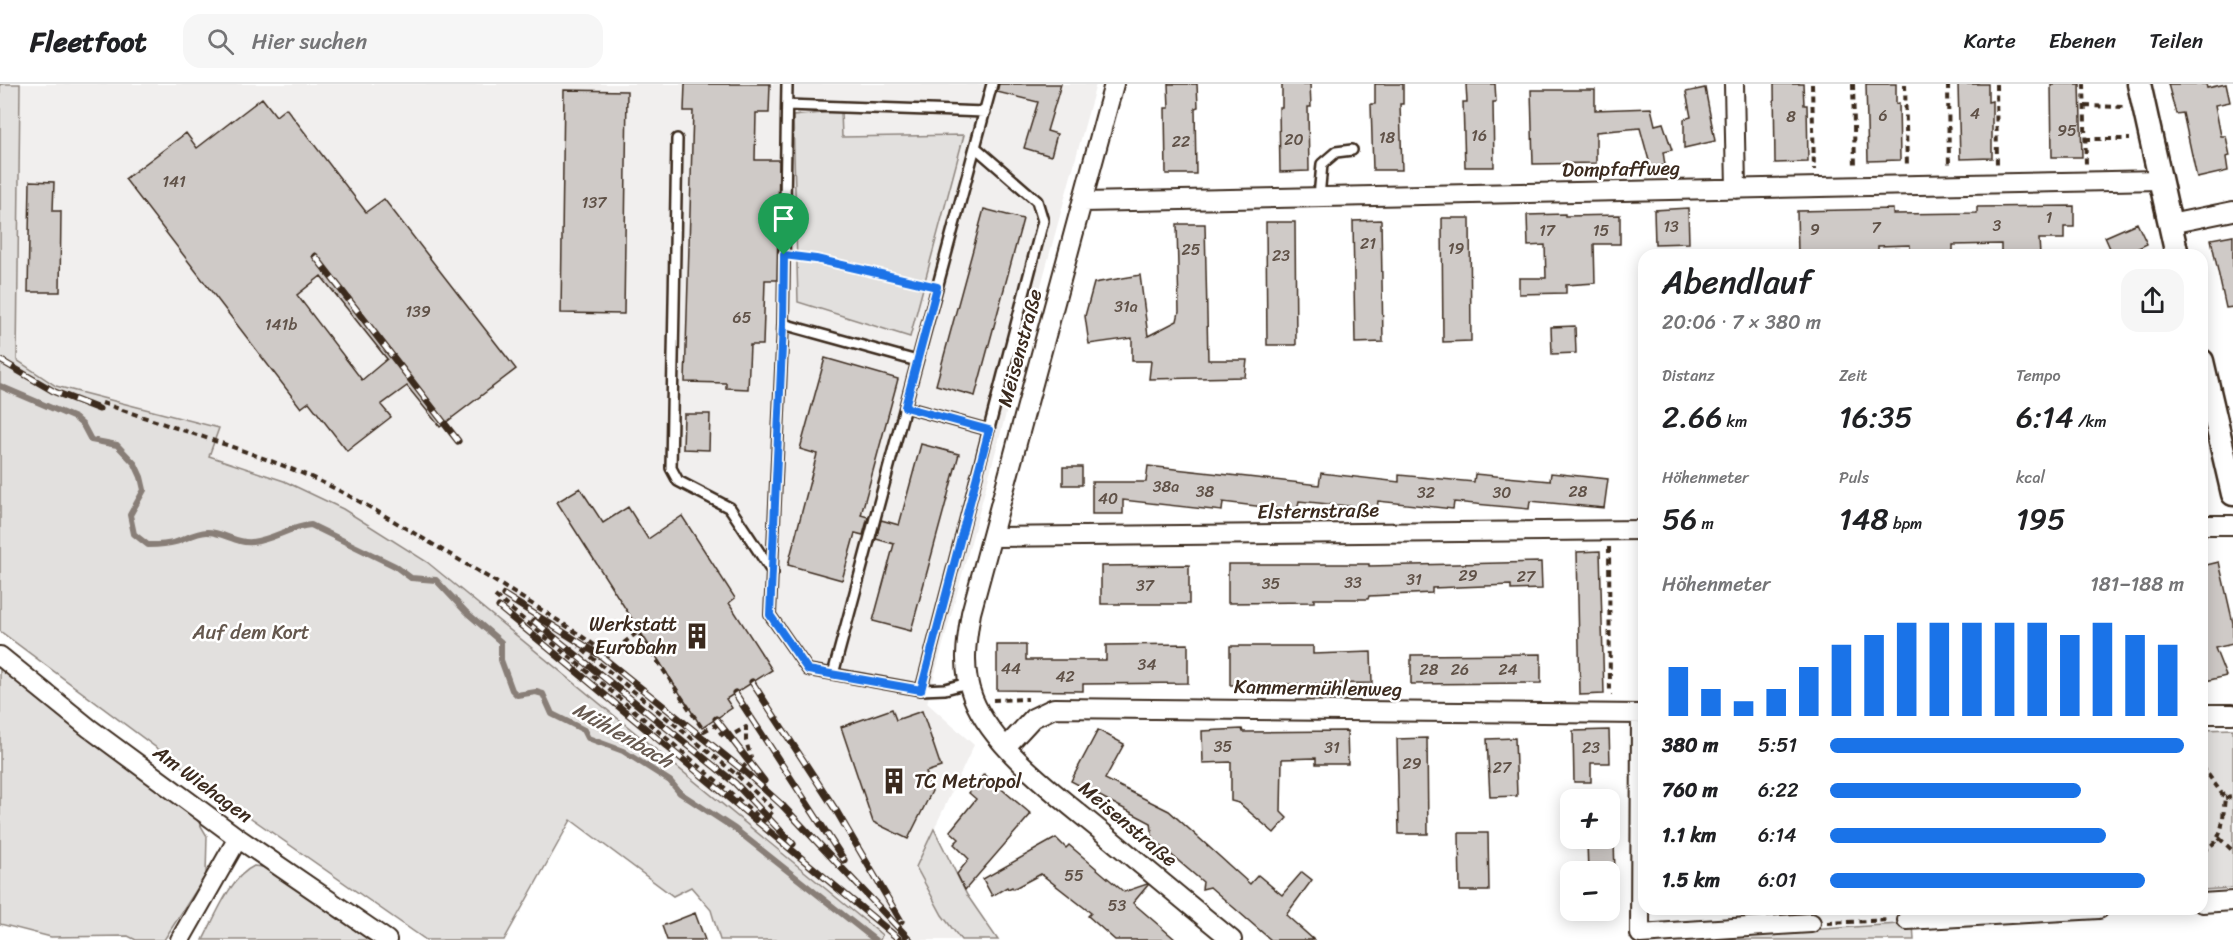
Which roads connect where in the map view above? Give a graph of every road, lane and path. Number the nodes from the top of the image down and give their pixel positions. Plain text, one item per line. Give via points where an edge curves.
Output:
1 (787, 84) edge
2 (992, 84) edge
3 (1114, 84) edge
4 (1734, 84) edge
5 (1812, 84) edge
6 (1853, 84) edge
7 (1905, 84) edge
8 (1948, 84) edge
9 (1996, 84) edge
10 (2084, 84) edge
11 (2139, 84) edge
12 (787, 105) junction
13 (2085, 106) junction
14 (2144, 108) junction
15 (985, 112) junction
16 (2151, 138) junction
17 (677, 139) dead end
18 (2085, 139) junction
19 (975, 147) junction
20 (1352, 150) dead end
21 (2160, 180) junction
22 (2086, 182) junction
23 (1998, 184) junction
24 (1950, 185) junction
25 (1907, 186) junction
26 (1855, 187) junction
27 (1814, 188) junction
28 (1736, 189) junction
29 (1319, 197) junction
30 (1083, 202) junction
31 (2233, 211) edge
32 (2170, 224) junction
33 (2176, 249) edge
34 (784, 255) junction
35 (937, 287) junction
36 (783, 324) junction
37 (917, 361) junction
38 (2208, 387) edge
39 (102, 403) dead end
40 (905, 407) junction
41 (989, 430) junction
42 (2233, 494) edge
43 (2208, 525) edge
44 (2233, 525) edge
45 (1638, 530) edge
46 (1609, 531) junction
47 (992, 537) junction
48 (773, 573) junction
49 (495, 596) dead end
50 (579, 647) dead end
51 (0, 656) edge
52 (833, 674) junction
53 (968, 683) junction
54 (921, 690) junction
55 (974, 700) junction
56 (1054, 708) junction
57 (1611, 714) junction
58 (1638, 714) edge
59 (2208, 714) edge
60 (2233, 714) edge
61 (1007, 746) junction
62 (2208, 774) edge
63 (736, 775) junction
64 (2233, 797) edge
65 (2225, 798) junction
66 (238, 838) junction
67 (2219, 838) junction
68 (2208, 849) edge
69 (2233, 851) edge
70 (2233, 901) edge
71 (2208, 903) edge
72 (1640, 915) edge
73 (1994, 915) edge
74 (1907, 920) joint
75 (1811, 923) joint
76 (180, 940) edge
77 (387, 940) edge
78 (1232, 940) edge

1 - 12 lane
2 - 15 lane
3 - 30 street, Meisenstraße
4 - 28 street
5 - 27 path
6 - 26 path
7 - 25 path
8 - 24 path
9 - 23 path
10 - 13 path
11 - 14 street
12 - 15 lane
12 - 34 lane
13 - 14 path
13 - 18 path
14 - 16 street
15 - 19 lane
16 - 18 path
16 - 21 street
17 - 48 lane via 671,468 678,481 730,508
18 - 22 path
19 - 35 lane
19 - 41 lane via 1037,201 1043,221
20 - 29 lane via 1336,152 1322,164
21 - 22 street, Dompfaffweg
21 - 32 street
22 - 23 street, Dompfaffweg
23 - 24 street, Dompfaffweg
24 - 25 street, Dompfaffweg
25 - 26 street, Dompfaffweg
26 - 27 street, Dompfaffweg
27 - 28 street, Dompfaffweg
28 - 29 street, Dompfaffweg
29 - 30 street, Dompfaffweg
30 - 47 street, Meisenstraße
31 - 32 street
32 - 33 street
34 - 35 path
34 - 36 lane
35 - 37 lane
36 - 37 lane
36 - 48 lane
37 - 40 lane
38 - 42 street
39 - 63 path via 262,458 351,497 537,607 608,655 638,632 704,731 716,725 725,739 746,728 751,758
40 - 41 lane
40 - 52 lane
41 - 54 lane
43 - 44 street
45 - 46 street, Elsternstraße
46 - 47 street, Elsternstraße
46 - 57 path
47 - 53 street, Meisenstraße via 965,649
48 - 52 lane via 770,615 808,670
49 - 63 path via 764,821 774,810
50 - 63 path
51 - 66 street, Am Wiehagen via 89,728
52 - 54 lane
53 - 54 lane
53 - 55 street, Meisenstraße
55 - 56 path via 1034,699
55 - 61 street, Meisenstraße via 988,726
56 - 57 street, Kammermühlenweg
56 - 61 street via 1034,718
57 - 58 street, Kammermühlenweg
59 - 60 street
61 - 78 street, Meisenstraße via 1025,767
62 - 65 path
64 - 65 path
65 - 67 path
66 - 76 street
66 - 77 street, Am Wiehagen
67 - 68 path
67 - 69 path
70 - 71 street
72 - 75 street via 1640,934
73 - 74 street
74 - 75 path

